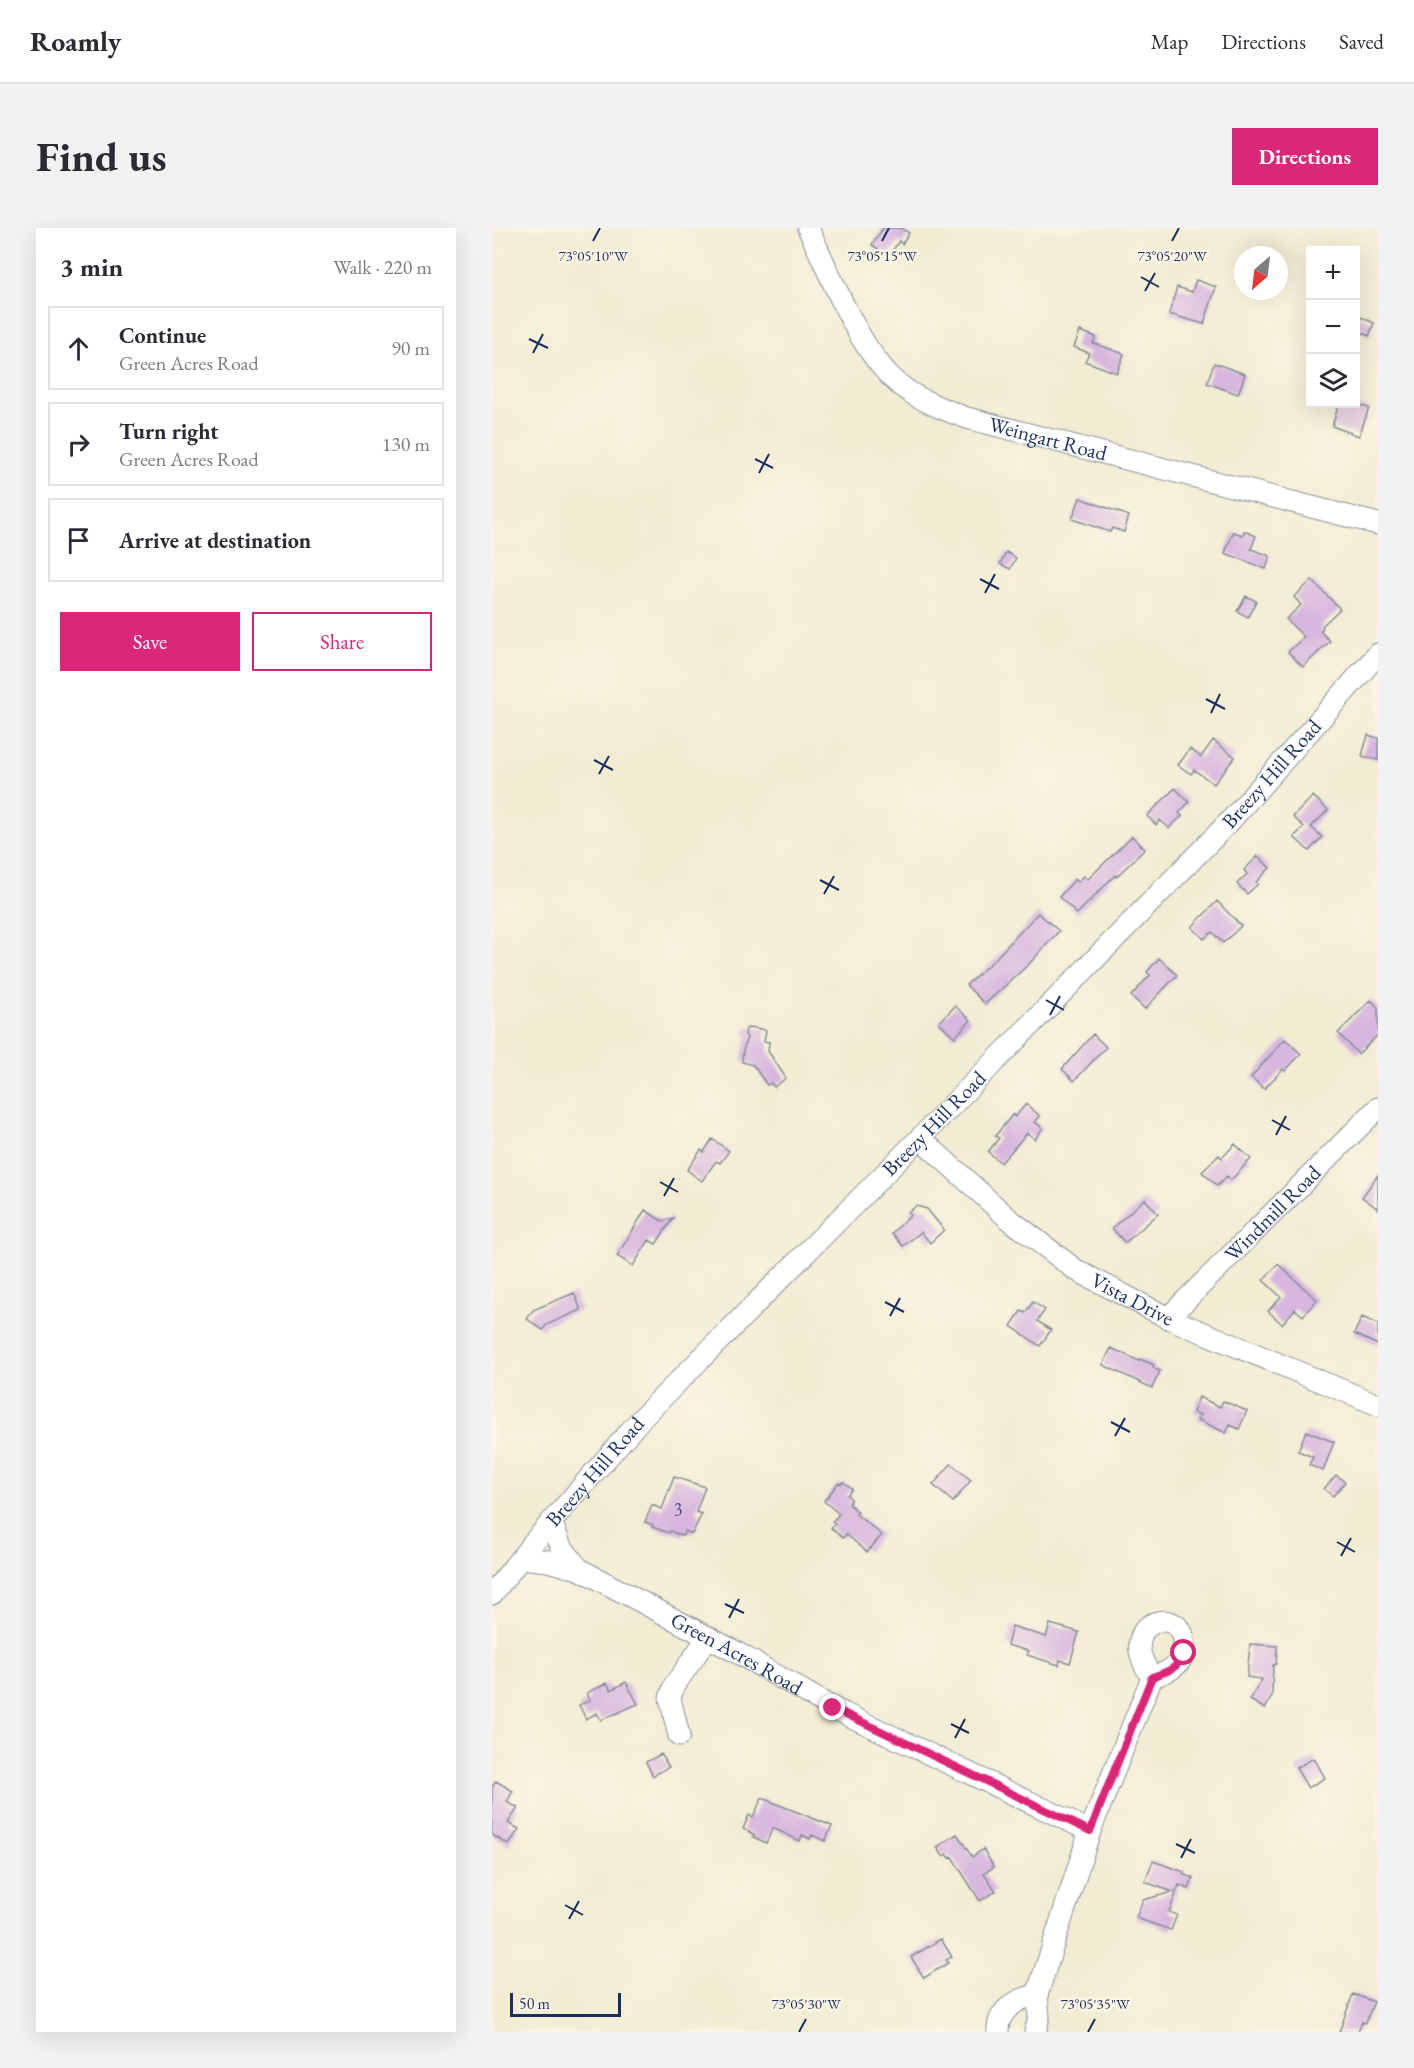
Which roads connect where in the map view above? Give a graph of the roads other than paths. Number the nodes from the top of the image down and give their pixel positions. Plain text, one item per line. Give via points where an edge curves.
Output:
1 (807, 228) edge
2 (1378, 524) edge
3 (1378, 654) edge
4 (1378, 1108) edge
5 (921, 1138) junction
6 (1168, 1318) junction
7 (1378, 1405) edge
8 (551, 1522) junction
9 (521, 1558) junction
10 (579, 1569) junction
11 (492, 1594) edge
12 (708, 1637) junction
13 (1152, 1677) dead end
14 (679, 1736) dead end
15 (1090, 1831) junction
16 (1037, 1995) junction
17 (998, 2032) edge
18 (1035, 2032) edge

1 - 2 street, Weingart Road via 872,352 894,380 927,402 967,418
3 - 5 street, Breezy Hill Road via 1229,822
4 - 6 street, Windmill Road
5 - 6 street, Vista Drive via 1009,1219 1076,1270
5 - 8 street, Breezy Hill Road via 639,1421
6 - 7 street, Vista Drive
8 - 9 street, Breezy Hill Road
8 - 10 street, Green Acres Road via 561,1546
9 - 10 street, Green Acres Road
9 - 11 street, Breezy Hill Road
10 - 12 street, Green Acres Road
12 - 14 street via 670,1698
12 - 15 street, Green Acres Road via 833,1708
13 - 15 street
15 - 16 street
16 - 17 street via 1019,1999 1009,2007 999,2022
16 - 18 street

